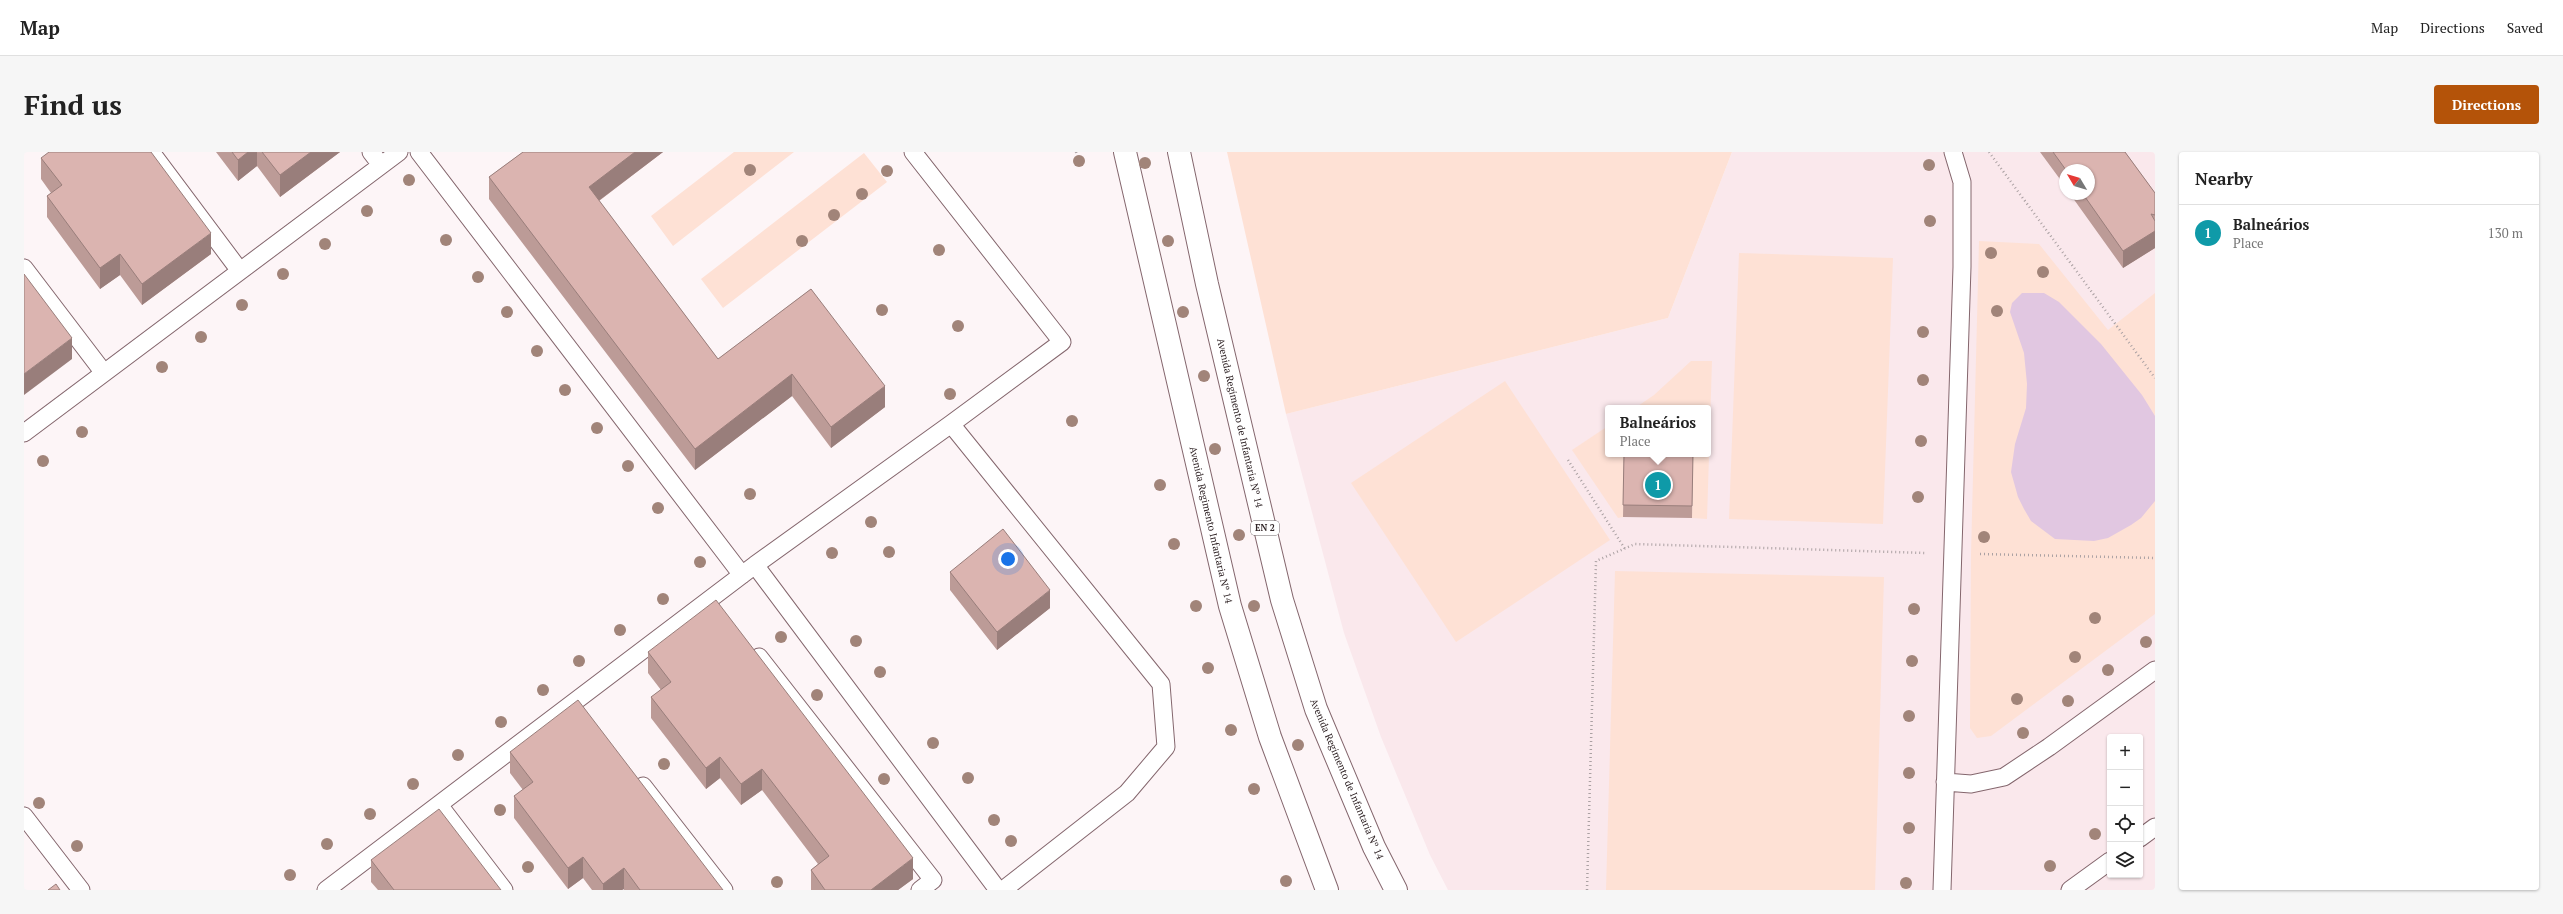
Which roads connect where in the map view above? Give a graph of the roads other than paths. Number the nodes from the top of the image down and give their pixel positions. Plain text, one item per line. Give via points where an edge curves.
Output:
1 (151, 152) edge
2 (399, 152) edge
3 (419, 152) edge
4 (913, 152) edge
5 (1125, 152) edge
6 (1179, 152) edge
7 (1953, 152) edge
8 (376, 159) edge
9 (24, 268) edge
10 (240, 271) junction
11 (104, 373) junction
12 (951, 424) junction
13 (24, 433) edge
14 (749, 570) junction
15 (747, 641) edge
16 (2155, 670) edge
17 (634, 774) edge
18 (1945, 782) junction
19 (439, 805) junction
20 (24, 816) edge
21 (2155, 827) edge
22 (2143, 836) edge
23 (2107, 862) edge
24 (81, 890) edge
25 (326, 890) edge
26 (504, 890) edge
27 (724, 890) edge
28 (920, 890) edge
29 (998, 890) edge
30 (1003, 890) edge
31 (1327, 890) edge
32 (1396, 890) edge
33 (1942, 890) edge
34 (2070, 890) edge

1 - 10 lane
2 - 8 lane
3 - 14 lane
4 - 12 lane via 1062,342
5 - 31 main road, Avenida Regimento Infantaria Nº 14 via 1230,606 1270,737
6 - 32 main road, Avenida Regimento de Infantaria Nº 14 / EN 2 via 1207,284 1282,600 1316,709 1374,847
7 - 18 lane via 1962,182 1962,215
8 - 10 lane
9 - 11 lane
10 - 11 lane
11 - 13 lane
12 - 14 lane
12 - 30 lane via 1161,684 1166,747 1127,793
14 - 19 lane via 717,604 581,706
14 - 29 lane
15 - 28 lane via 933,880
16 - 18 lane via 2004,777 1971,784
17 - 27 lane
18 - 33 lane
19 - 25 lane
19 - 26 lane
20 - 24 lane
21 - 22 lane
23 - 34 lane

